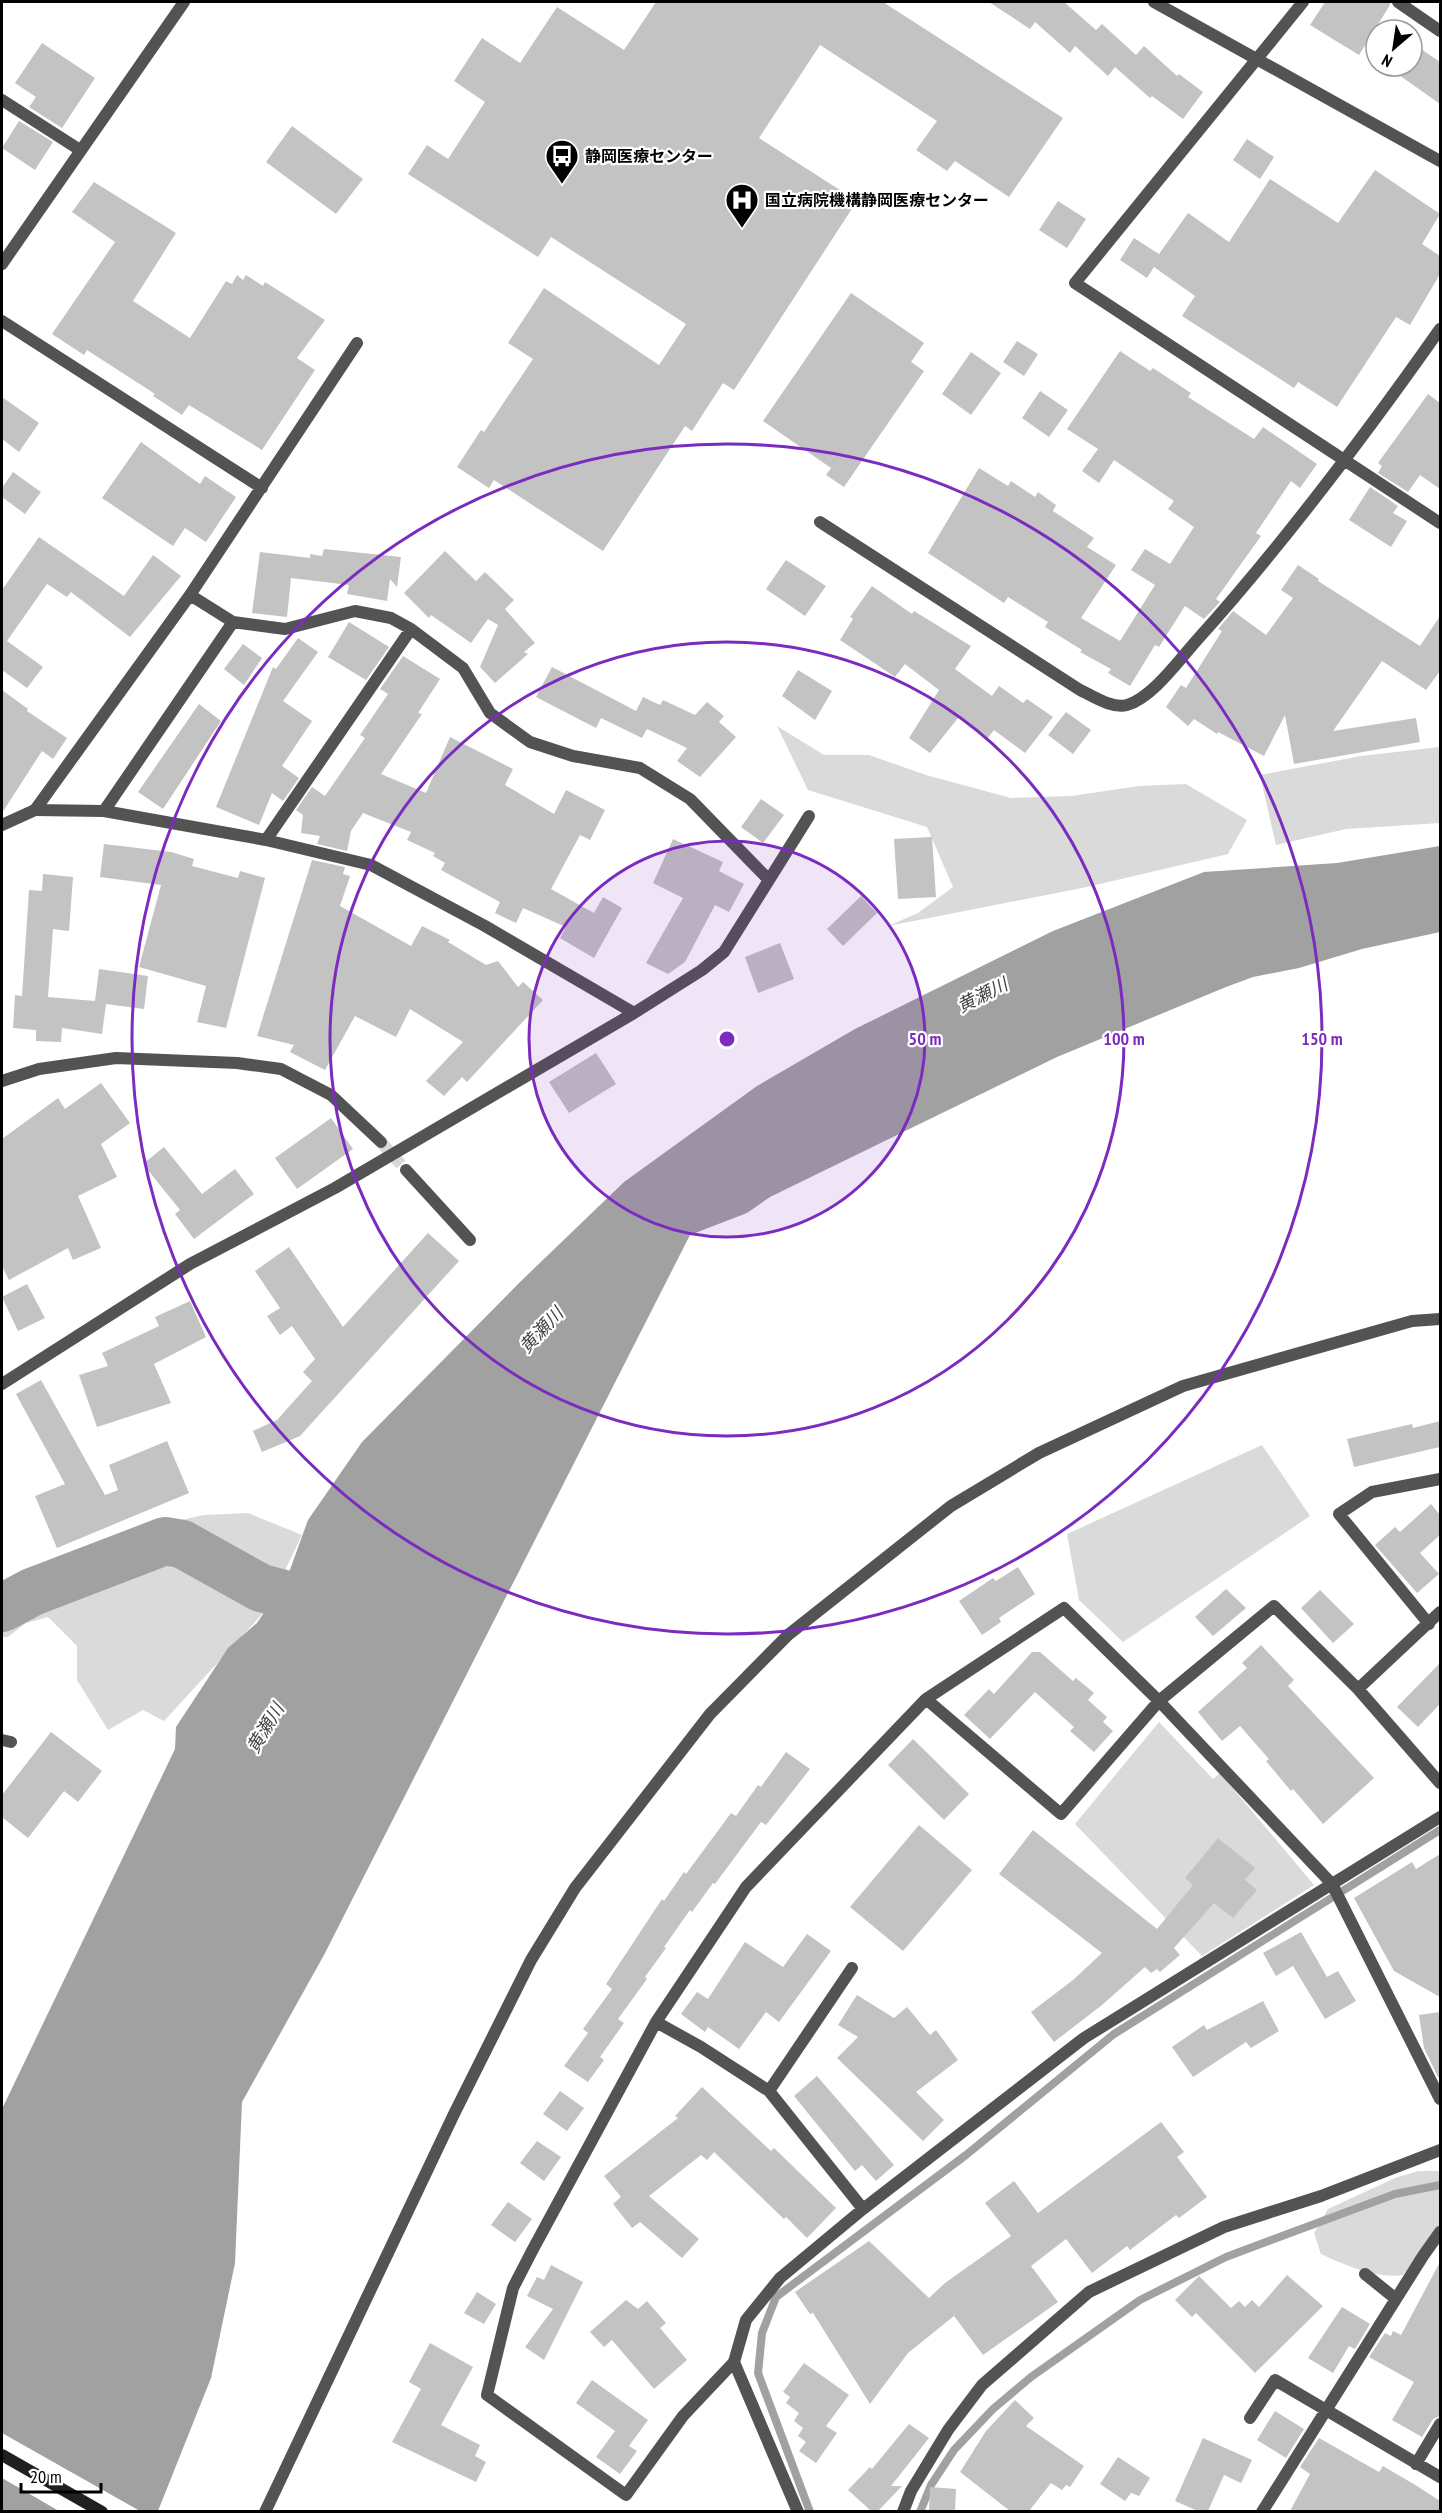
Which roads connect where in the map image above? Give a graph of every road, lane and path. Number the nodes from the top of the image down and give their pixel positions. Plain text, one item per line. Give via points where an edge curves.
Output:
1 (184, 2) edge
2 (1154, 2) edge
3 (1303, 2) edge
4 (1398, 2) edge
5 (1440, 31) edge
6 (1259, 57) junction
7 (2, 100) edge
8 (80, 150) junction
9 (1440, 160) edge
10 (2, 264) edge
11 (2, 321) edge
12 (1440, 329) edge
13 (357, 343) dead end
14 (1437, 343) edge
15 (1347, 459) junction
16 (262, 488) junction
17 (820, 522) dead end
18 (1440, 523) edge
19 (190, 595) junction
20 (233, 622) junction
21 (411, 629) junction
22 (35, 810) junction
23 (104, 811) junction
24 (809, 816) dead end
25 (2, 825) edge
26 (266, 840) junction
27 (768, 880) junction
28 (634, 1013) junction
29 (2, 1081) edge
30 (381, 1142) tunnel mouth
31 (406, 1170) tunnel mouth
32 (470, 1240) dead end
33 (1440, 1319) edge
34 (2, 1384) edge
35 (1440, 1479) edge
36 (1440, 1612) edge
37 (1429, 1624) junction
38 (1358, 1689) junction
39 (926, 1699) junction
40 (1159, 1701) junction
41 (1440, 1783) edge
42 (1440, 1817) edge
43 (1332, 1884) junction
44 (852, 1968) dead end
45 (656, 2022) junction
46 (769, 2091) junction
47 (1440, 2099) edge
48 (1440, 2150) edge
49 (862, 2209) junction
50 (1440, 2232) edge
51 (1365, 2274) dead end
52 (1395, 2299) junction
53 (734, 2362) junction
54 (1325, 2410) junction
55 (1250, 2418) dead end
56 (1440, 2424) edge
57 (2, 2455) edge
58 (1416, 2464) junction
59 (1440, 2477) edge
60 (102, 2511) edge
61 (265, 2511) edge
62 (798, 2511) edge
63 (903, 2511) edge
64 (1262, 2511) edge

1 - 8 street
2 - 6 street
3 - 6 street
4 - 5 street
6 - 9 street
6 - 15 street via 1075,283
7 - 8 street
8 - 10 street
11 - 16 street
12 - 14 street
13 - 16 street
14 - 15 street
15 - 17 street via 1172,668 1127,705 1108,704 1080,690
15 - 18 street
16 - 19 street
19 - 20 street
19 - 22 street
20 - 21 street via 285,629 356,611 391,618
20 - 23 street
21 - 26 street
21 - 27 street via 463,668 490,713 530,742 573,756 640,768 690,799
22 - 23 street
22 - 25 street
23 - 26 street
24 - 27 street
26 - 28 street via 371,865
27 - 28 street via 724,952
28 - 34 street via 335,1188 190,1264
29 - 30 street via 39,1069 116,1058 237,1063 281,1069 331,1095
31 - 32 street
33 - 61 street via 1412,1321 1183,1386 1040,1453 951,1506 788,1635 717,1706 575,1888 531,1960
35 - 37 street via 1372,1492 1339,1514
36 - 37 street
37 - 38 street
38 - 40 street via 1274,1606
38 - 41 street
39 - 40 street via 1064,1608
39 - 40 street via 1061,1814
39 - 45 street via 746,1887
40 - 43 street
42 - 43 street
43 - 47 street
43 - 49 street via 1084,2038
44 - 46 street
45 - 46 street
45 - 53 street via 513,2288 487,2395 626,2495 683,2416
46 - 49 street
48 - 63 street via 1321,2196 1224,2227 1089,2292 982,2385 948,2430
49 - 53 street via 780,2278 746,2320
50 - 52 street
51 - 52 street
52 - 54 street
53 - 62 street
54 - 55 street via 1275,2380
54 - 58 street
54 - 64 street
56 - 58 street
57 - 60 main road
58 - 59 street

